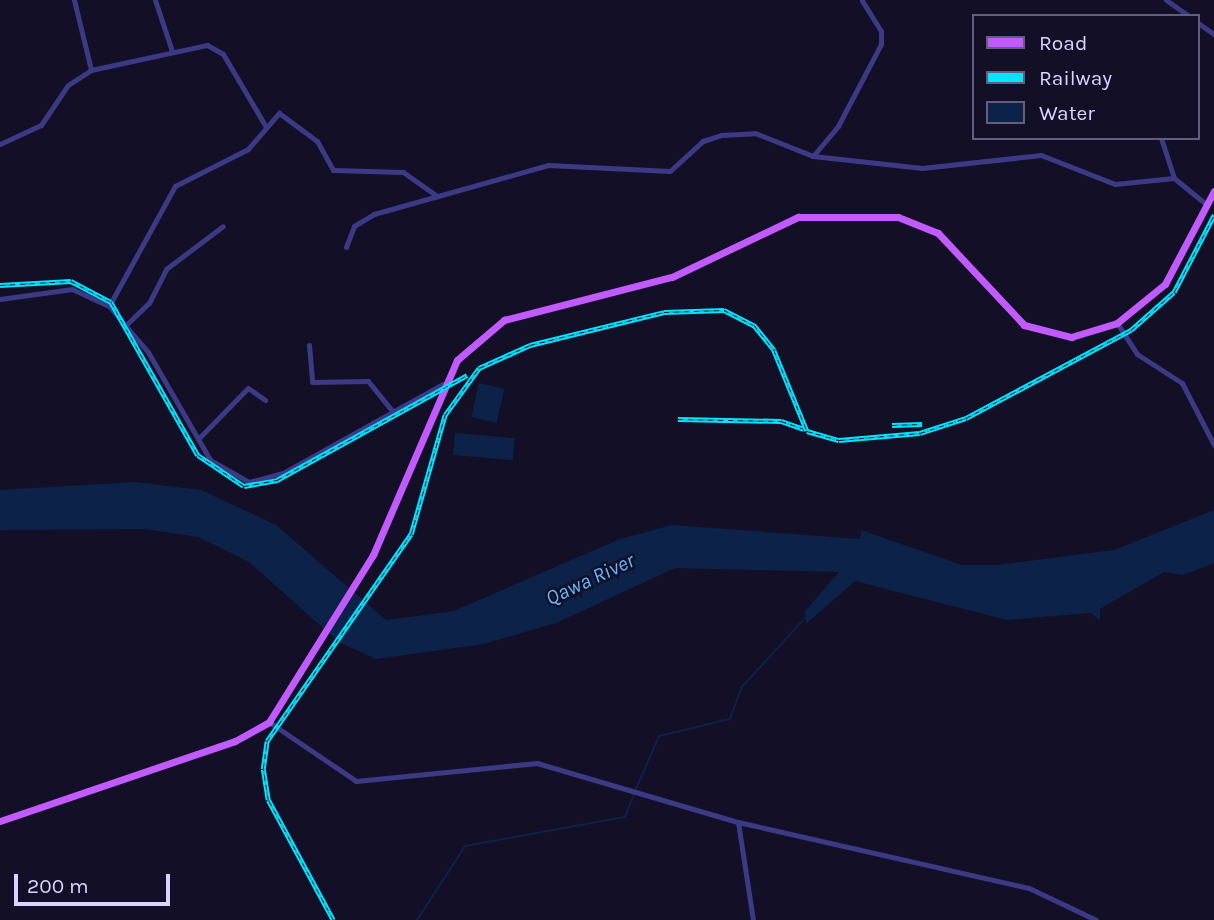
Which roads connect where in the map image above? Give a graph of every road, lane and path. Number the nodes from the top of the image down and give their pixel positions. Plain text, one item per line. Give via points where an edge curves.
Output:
1 (74, 0) edge
2 (155, 0) edge
3 (862, 0) edge
4 (1167, 0) edge
5 (1186, 14) edge
6 (172, 51) junction
7 (91, 71) junction
8 (266, 127) junction
9 (1162, 140) edge
10 (0, 144) edge
11 (813, 156) junction
12 (1174, 178) junction
13 (1214, 191) edge
14 (437, 196) junction
15 (1207, 205) junction
16 (223, 226) dead end
17 (346, 247) dead end
18 (0, 299) edge
19 (109, 306) junction
20 (1117, 323) junction
21 (127, 324) junction
22 (309, 345) dead end
23 (443, 384) junction
24 (265, 400) dead end
25 (393, 412) junction
26 (198, 439) junction
27 (1214, 444) edge
28 (269, 722) junction
29 (0, 821) edge
30 (738, 822) junction
31 (753, 920) edge
32 (1096, 920) edge

1 - 7 street
2 - 6 street
3 - 11 street via 881,31 881,44 838,126
4 - 5 street
6 - 7 street
6 - 8 street via 216,47
7 - 10 street via 62,92 47,121
8 - 14 street via 276,114 286,114 317,141 333,170 402,172
8 - 19 street via 240,154 174,186
9 - 12 street
11 - 12 street via 943,169 1028,153 1115,184
11 - 14 street via 762,135 721,135 703,141 670,171 548,164
12 - 15 street
13 - 15 main road
14 - 17 street via 360,220
15 - 20 main road via 1165,284
16 - 21 street via 166,270 149,303
18 - 19 street via 72,289
19 - 21 street
20 - 23 main road via 1071,337 1024,325 957,249 919,222 798,217 672,277 516,314 466,349
20 - 27 street via 1136,354 1182,383
21 - 26 street
22 - 25 street via 312,382 368,381
23 - 25 street
23 - 28 main road via 380,541
24 - 26 street via 248,388
25 - 26 street via 257,482 220,470
28 - 29 main road via 235,741
28 - 30 street via 356,780 371,783 522,762
30 - 31 street
30 - 32 street via 1029,888

